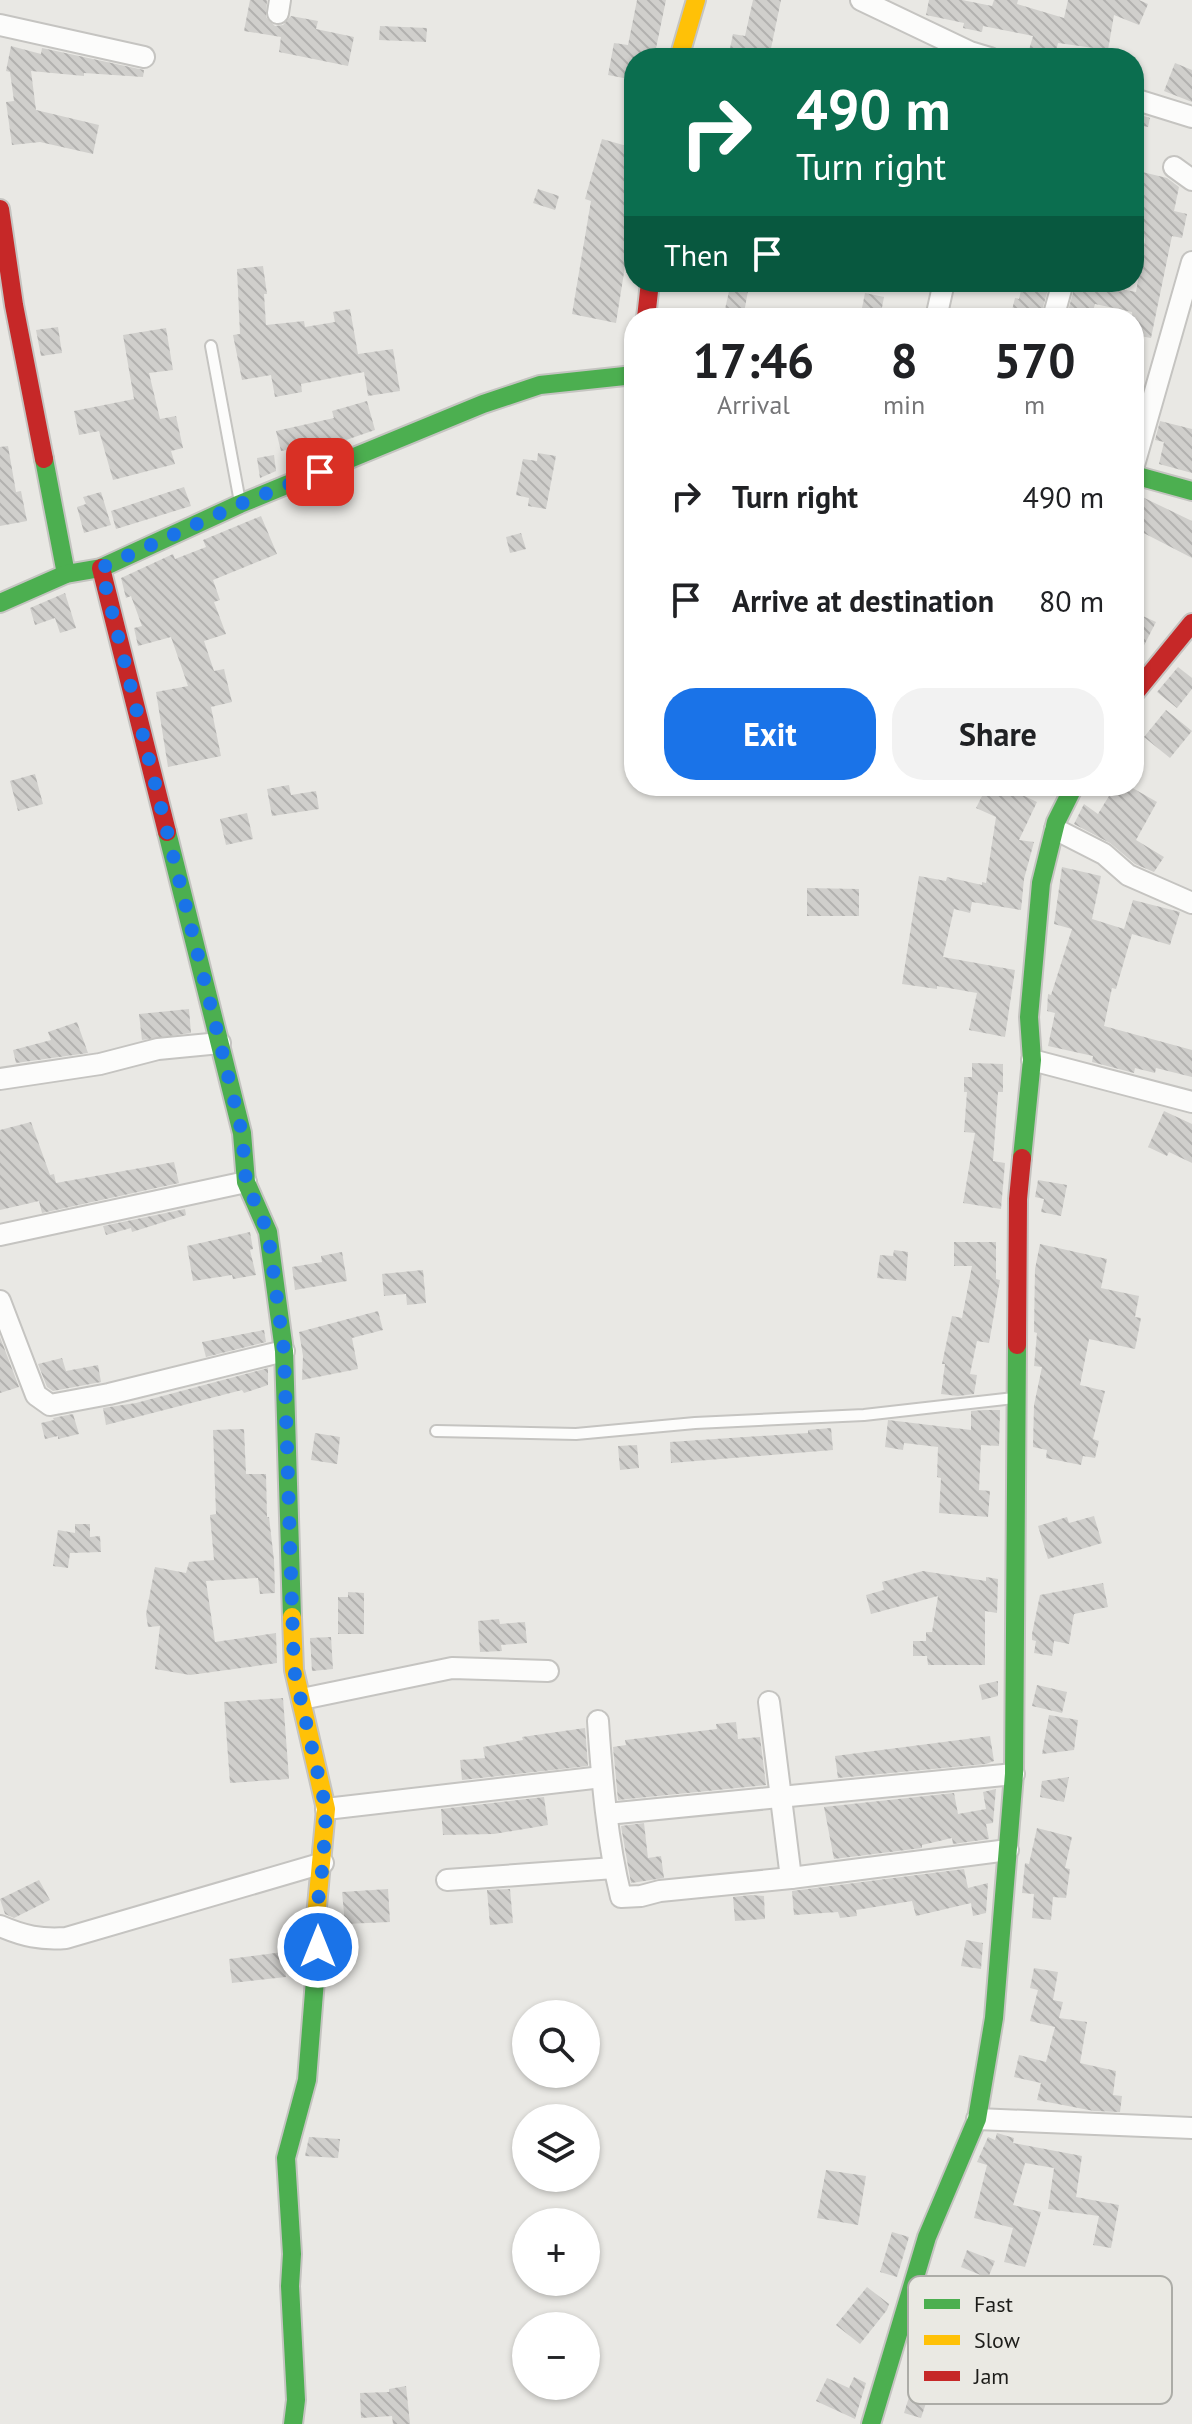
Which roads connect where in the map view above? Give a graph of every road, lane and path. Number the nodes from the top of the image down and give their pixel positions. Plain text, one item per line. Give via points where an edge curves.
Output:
1 (696, 0) edge
2 (861, 0) edge
3 (0, 25) edge
4 (682, 48) edge
5 (960, 48) edge
6 (144, 57) dead end
7 (1144, 102) edge
8 (1192, 117) edge
9 (1174, 167) dead end
10 (1192, 180) edge
11 (0, 209) edge
12 (1192, 262) edge
13 (211, 346) dead end
14 (624, 376) edge
15 (1144, 430) edge
16 (1144, 478) edge
17 (1192, 491) edge
18 (240, 504) junction
19 (101, 568) junction
20 (66, 574) junction
21 (0, 603) edge
22 (1192, 623) edge
23 (1144, 682) edge
24 (1070, 796) edge
25 (1055, 829) junction
26 (1192, 903) edge
27 (220, 1043) junction
28 (1032, 1060) junction
29 (0, 1079) edge
30 (1192, 1102) edge
31 (246, 1182) junction
32 (0, 1235) edge
33 (0, 1301) edge
34 (284, 1351) junction
35 (1016, 1398) junction
36 (436, 1431) dead end
37 (548, 1671) dead end
38 (302, 1699) junction
39 (769, 1702) dead end
40 (598, 1721) dead end
41 (1014, 1774) junction
42 (602, 1777) junction
43 (783, 1797) junction
44 (326, 1809) junction
45 (607, 1814) junction
46 (1008, 1850) junction
47 (323, 1863) junction
48 (614, 1868) junction
49 (791, 1878) junction
50 (447, 1880) dead end
51 (0, 1926) edge
52 (977, 2119) junction
53 (1192, 2128) edge
54 (915, 2276) edge
55 (908, 2300) edge
56 (293, 2424) edge
57 (871, 2424) edge

1 - 4 street
2 - 5 street
3 - 6 street
7 - 8 street
9 - 10 street
11 - 20 street
12 - 15 street
13 - 18 lane
14 - 18 street via 540,385
16 - 17 street
18 - 19 street
19 - 20 street
19 - 27 street
20 - 21 street
22 - 23 street
24 - 25 street
25 - 26 street via 1104,854 1128,875
25 - 28 street via 1041,883 1029,1017
27 - 29 street via 158,1049
27 - 31 street via 242,1133
28 - 30 street
28 - 35 street via 1018,1199
31 - 32 street
31 - 34 street via 268,1232
33 - 34 street via 36,1395 50,1405
34 - 38 street via 294,1670
35 - 36 lane via 864,1415 576,1434
35 - 41 street
37 - 38 street via 452,1668
38 - 44 street
39 - 43 street
40 - 42 street
41 - 43 street
41 - 46 street
42 - 44 street
42 - 45 street
43 - 45 street
43 - 49 street
44 - 47 street
45 - 48 street
46 - 49 street
46 - 52 street via 994,2018
47 - 51 street via 66,1938 24,1937
47 - 56 street via 307,2080 286,2158
48 - 49 street via 621,1897
48 - 50 street
52 - 53 street
52 - 54 street
55 - 57 street

